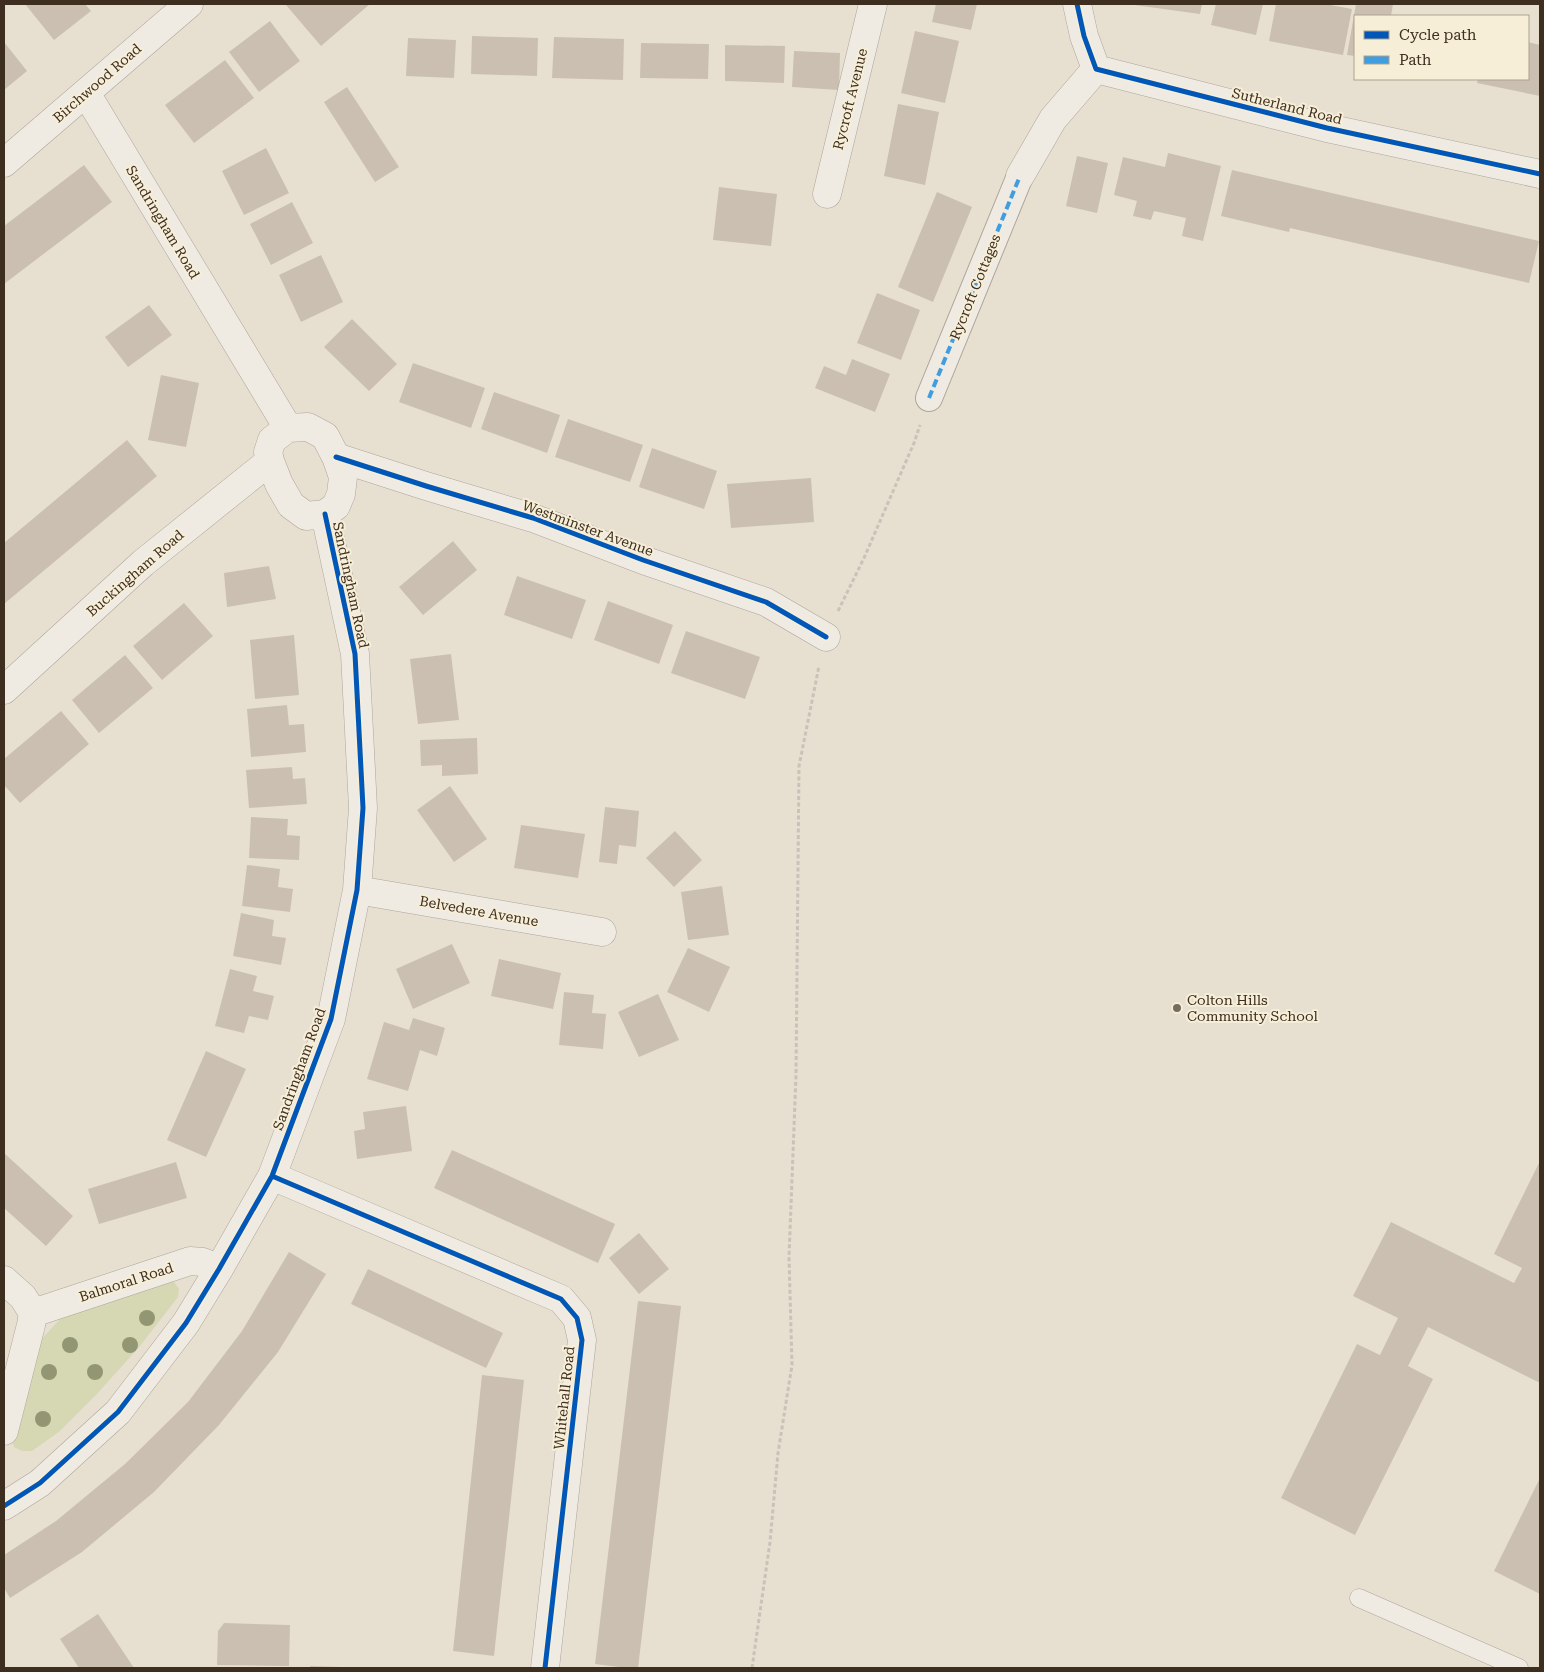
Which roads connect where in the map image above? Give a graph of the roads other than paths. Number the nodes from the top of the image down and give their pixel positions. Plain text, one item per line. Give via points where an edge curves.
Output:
1 (189, 4) edge
2 (873, 4) edge
3 (1077, 4) edge
4 (1096, 69) junction
5 (86, 93) junction
6 (4, 162) edge
7 (1540, 174) edge
8 (1020, 176) joint
9 (827, 194) dead end
10 (929, 398) road end
11 (288, 428) junction
12 (336, 457) junction
13 (270, 461) junction
14 (325, 514) junction
15 (826, 636) road end
16 (4, 690) edge
17 (357, 890) junction
18 (602, 932) dead end
19 (272, 1176) junction
20 (219, 1269) junction
21 (4, 1280) edge
22 (33, 1313) junction
23 (4, 1431) edge
24 (4, 1506) edge
25 (1359, 1598) dead end
26 (545, 1668) edge
27 (1519, 1668) edge

1 - 5 street, Birchwood Road
2 - 9 street, Rycroft Avenue
3 - 4 street
4 - 7 street, Sutherland Road via 1327,128
4 - 8 street via 1053,119
5 - 6 street, Birchwood Road
5 - 11 street, Sandringham Road
8 - 10 street, Rycroft Cottages
11 - 12 street via 308,427 325,436
11 - 13 street via 272,440 268,452
12 - 14 street via 343,476 341,494 336,506
12 - 15 street, Westminster Avenue via 533,518 766,602
13 - 14 street via 291,505 306,516
13 - 16 street, Buckingham Road via 143,563
14 - 17 street, Sandringham Road via 355,654 363,808
17 - 18 street, Belvedere Avenue
17 - 19 street, Sandringham Road via 331,1019
19 - 20 street, Sandringham Road
19 - 26 street, Whitehall Road via 561,1299 577,1318 582,1340
20 - 22 street, Balmoral Road via 190,1261
20 - 24 street, Sandringham Road via 186,1323 118,1412 40,1483
21 - 22 street via 23,1297
22 - 23 street
25 - 27 lane

